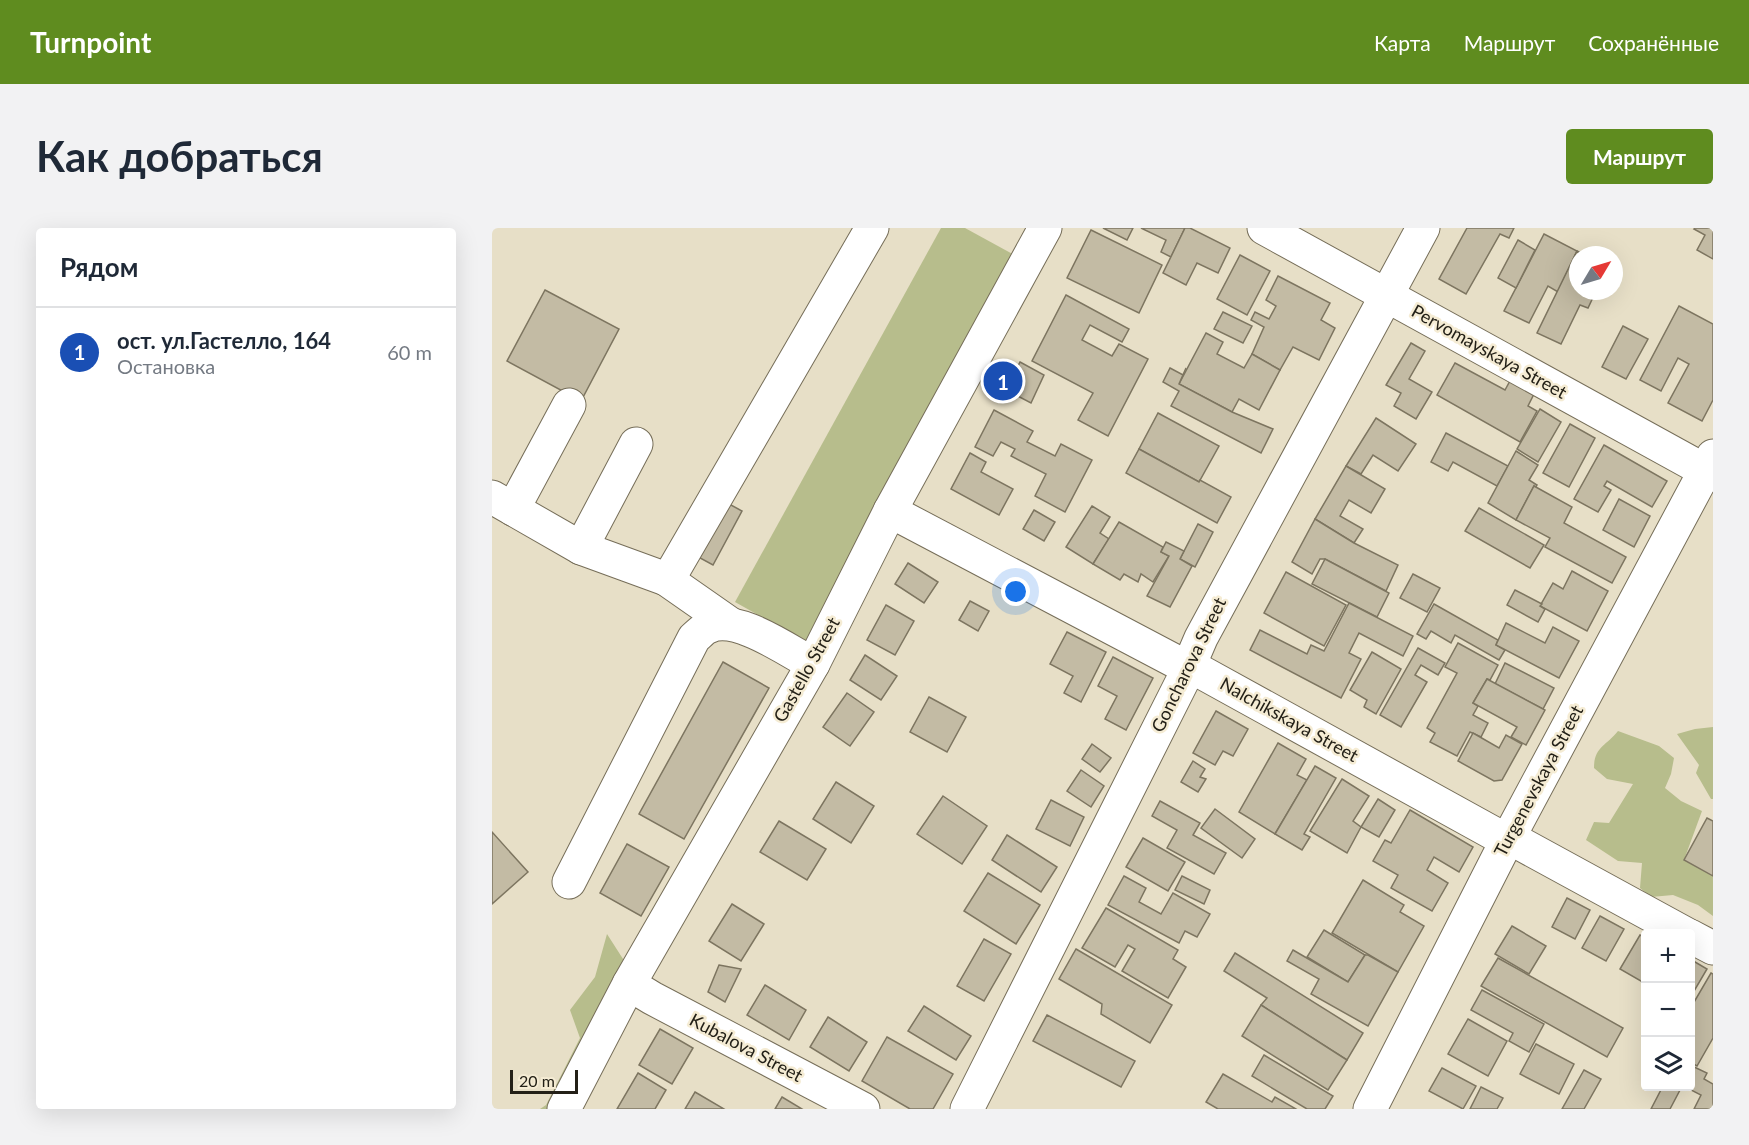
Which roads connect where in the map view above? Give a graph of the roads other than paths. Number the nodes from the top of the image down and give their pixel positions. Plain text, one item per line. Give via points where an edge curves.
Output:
1 (872, 228) edge
2 (1264, 228) edge
3 (1424, 228) edge
4 (1034, 232) edge
5 (1386, 295) junction
6 (569, 405) dead end
7 (636, 444) dead end
8 (1710, 467) edge
9 (503, 503) edge
10 (890, 511) junction
11 (581, 548) junction
12 (666, 579) junction
13 (729, 623) junction
14 (813, 664) junction
15 (1188, 668) junction
16 (1510, 838) junction
17 (569, 882) dead end
18 (1679, 929) edge
19 (1695, 939) edge
20 (1713, 948) edge
21 (629, 984) junction
22 (564, 1109) edge
23 (863, 1109) edge
24 (967, 1109) edge
25 (1370, 1109) edge

1 - 12 street
2 - 5 street, Pervomayskaya Street
3 - 5 street, Goncharova Street
4 - 10 street, Gastello Street
5 - 8 street, Pervomayskaya Street
5 - 15 street, Goncharova Street
6 - 9 street
7 - 11 street
8 - 16 street, Turgenevskaya Street
9 - 11 street
10 - 14 street, Gastello Street
10 - 15 street, Nalchikskaya Street
11 - 12 street
12 - 13 street
13 - 14 street
13 - 17 street via 709,626 693,638
14 - 21 street, Gastello Street
15 - 16 street, Nalchikskaya Street via 1492,833
15 - 24 street, Goncharova Street
16 - 18 street, Nalchikskaya Street
16 - 25 street, Turgenevskaya Street
19 - 20 street
21 - 22 street, Gastello Street
21 - 23 street, Kubalova Street

